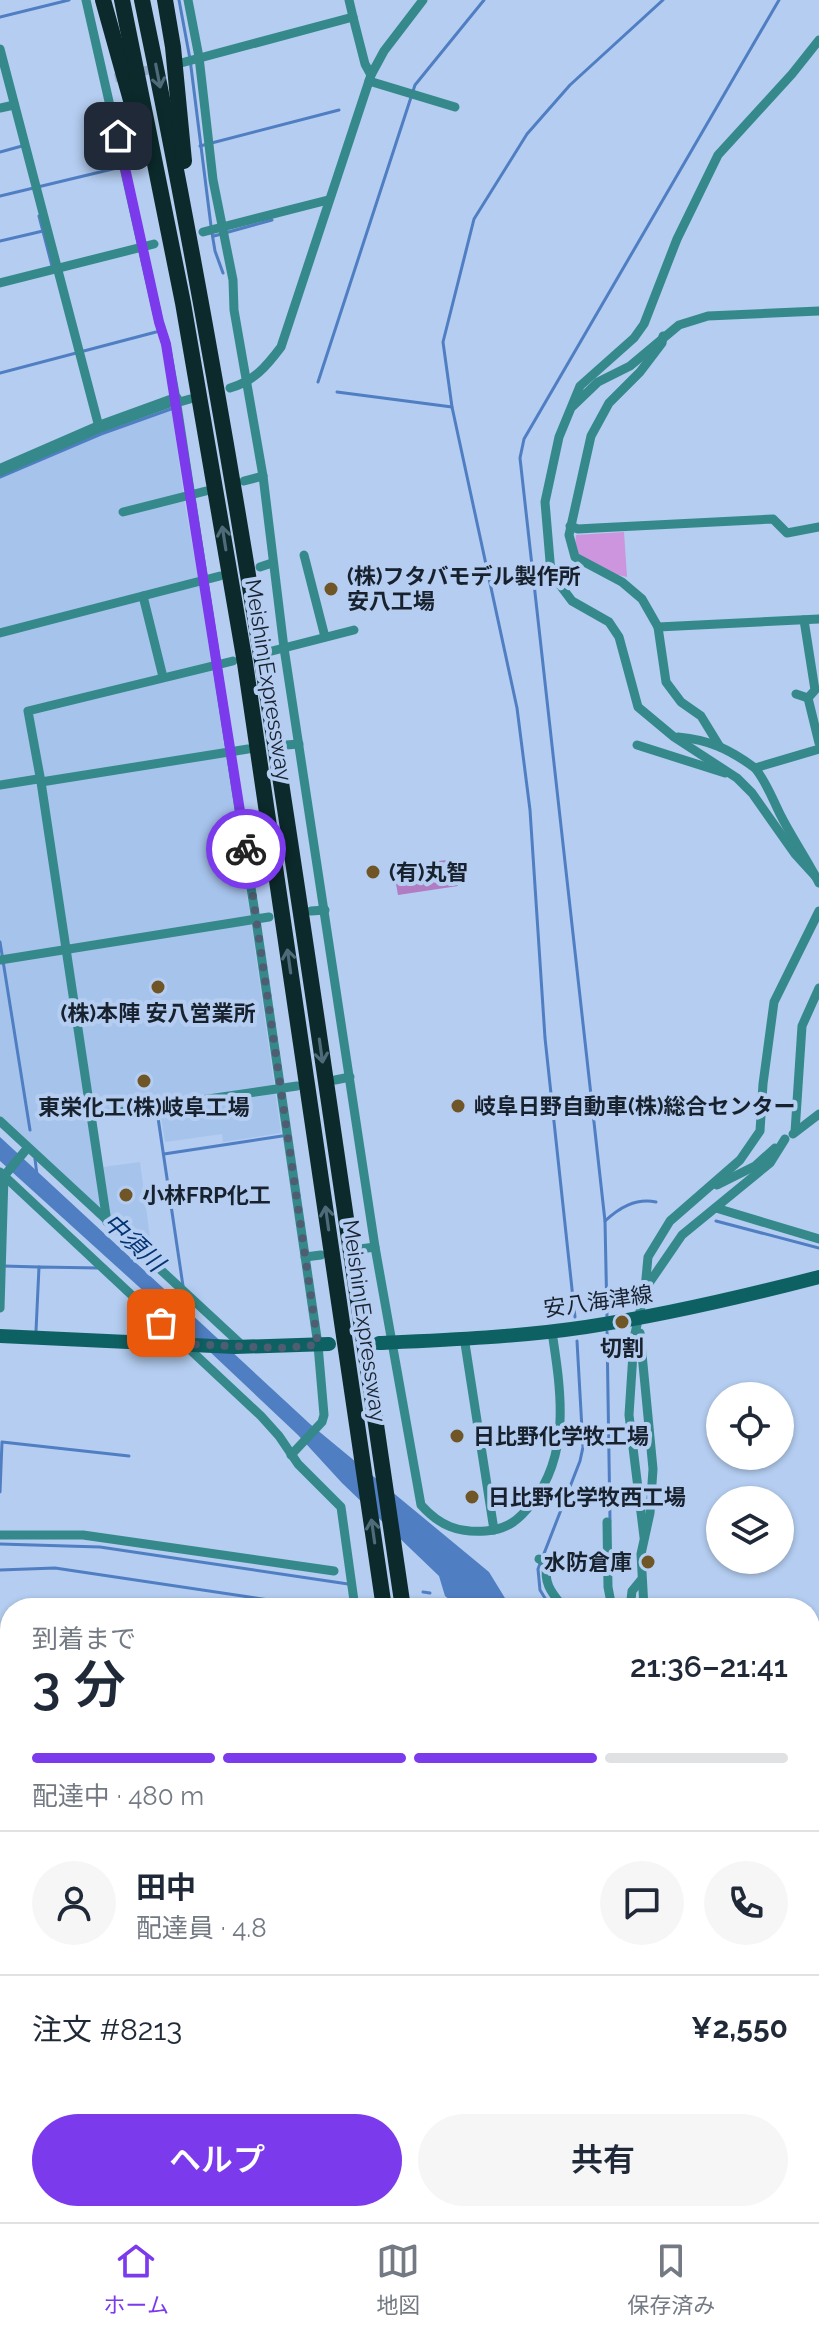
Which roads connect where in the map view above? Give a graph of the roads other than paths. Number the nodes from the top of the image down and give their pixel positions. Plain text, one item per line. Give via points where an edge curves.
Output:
1 (86, 0) edge
2 (103, 0) edge
3 (122, 0) edge
4 (142, 0) edge
5 (165, 0) edge
6 (188, 0) edge
7 (349, 0) edge
8 (423, 0) edge
9 (353, 17) junction
10 (819, 40) edge
11 (0, 49) edge
12 (199, 57) junction
13 (181, 63) tunnel mouth
14 (370, 78) junction
15 (14, 105) junction
16 (455, 107) dead end
17 (0, 108) edge
18 (328, 200) junction
19 (223, 228) junction
20 (203, 232) dead end
21 (148, 246) junction
22 (58, 268) junction
23 (0, 283) edge
24 (183, 303) junction
25 (819, 311) edge
26 (663, 336) junction
27 (247, 383) junction
28 (230, 388) dead end
29 (190, 399) dead end
30 (176, 401) junction
31 (569, 410) junction
32 (99, 427) junction
33 (0, 470) edge
34 (263, 476) junction
35 (244, 481) dead end
36 (206, 491) dead end
37 (191, 494) junction
38 (239, 510) junction
39 (123, 512) dead end
40 (570, 526) junction
41 (819, 527) edge
42 (304, 555) dead end
43 (272, 563) junction
44 (260, 567) dead end
45 (220, 576) dead end
46 (204, 579) junction
47 (143, 596) junction
48 (819, 619) edge
49 (804, 620) junction
50 (658, 627) junction
51 (354, 630) dead end
52 (0, 633) edge
53 (325, 637) junction
54 (284, 648) junction
55 (272, 651) dead end
56 (233, 661) dead end
57 (217, 663) junction
58 (163, 677) junction
59 (796, 694) dead end
60 (808, 698) junction
61 (674, 737) junction
62 (819, 743) edge
63 (299, 744) junction
64 (286, 745) dead end
65 (637, 745) dead end
66 (720, 747) junction
67 (248, 749) dead end
68 (819, 749) edge
69 (231, 750) junction
70 (755, 768) junction
71 (737, 778) junction
72 (40, 780) junction
73 (0, 785) edge
74 (818, 880) edge
75 (325, 910) junction
76 (311, 911) dead end
77 (819, 911) edge
78 (269, 917) dead end
79 (256, 920) junction
80 (67, 949) junction
81 (0, 960) edge
82 (819, 988) edge
83 (350, 1077) junction
84 (335, 1080) dead end
85 (297, 1086) dead end
86 (281, 1089) junction
87 (819, 1114) edge
88 (91, 1116) junction
89 (0, 1121) edge
90 (795, 1132) junction
91 (785, 1139) junction
92 (25, 1151) dead end
93 (3, 1173) edge
94 (711, 1188) junction
95 (1, 1202) edge
96 (716, 1208) junction
97 (107, 1222) junction
98 (819, 1239) edge
99 (375, 1247) junction
100 (360, 1249) dead end
101 (321, 1255) dead end
102 (305, 1257) junction
103 (819, 1277) edge
104 (645, 1289) junction
105 (0, 1308) edge
106 (639, 1318) junction
107 (552, 1332) junction
108 (0, 1336) edge
109 (464, 1337) junction
110 (386, 1342) junction
111 (186, 1344) junction
112 (324, 1345) junction
113 (240, 1347) junction
114 (294, 1452) junction
115 (607, 1522) dead end
116 (494, 1530) junction
117 (0, 1535) edge
118 (644, 1537) junction
119 (539, 1559) dead end
120 (334, 1571) dead end
121 (641, 1580) junction
122 (354, 1598) edge
123 (383, 1598) edge
124 (402, 1598) edge
125 (556, 1598) edge
126 (610, 1598) edge
127 (631, 1598) edge
128 (643, 1598) edge

1 - 21 street
2 - 24 highway
3 - 24 highway, Meishin Expressway
4 -> 38 highway, Meishin Expressway
5 - 38 highway via 186,179
6 - 12 street
7 - 9 street
8 - 14 street
9 - 12 street
9 - 14 street
10 - 31 street via 718,155 644,324 580,386
11 - 15 street
12 - 13 street
12 - 19 street
14 - 16 street
14 - 18 street
15 - 17 street
15 - 22 street
18 - 19 street
18 - 27 street via 281,347
19 - 20 street
19 - 27 street
21 - 22 street
21 - 30 street
22 - 23 street
22 - 32 street
123 -> 24 highway, Meishin Expressway via 247,678
25 - 26 street via 708,316
26 - 31 street via 630,366 598,382
26 - 40 street via 640,372 609,403 591,436
27 - 28 street
27 - 34 street
29 - 30 street
30 - 32 street
30 - 37 street
31 - 61 street via 545,502 551,573 572,601 609,622 619,637 638,707
32 - 33 street
34 - 35 street
34 - 43 street
36 - 37 street
37 - 39 street
37 - 46 street
38 -> 124 highway, Meishin Expressway
40 - 41 street via 773,519 787,533
40 - 50 street via 575,557 622,582 642,599
42 - 53 street
43 - 44 street
43 - 54 street
45 - 46 street
46 - 47 street
46 - 57 street
47 - 52 street
47 - 58 street
48 - 49 street
49 - 50 street
49 - 60 street via 815,690
50 - 66 street via 666,682 701,716
51 - 53 street
53 - 54 street
54 - 55 street
54 - 63 street
56 - 57 street
57 - 58 street
57 - 69 street
58 - 72 street via 28,711
59 - 60 street
60 - 62 street
61 - 66 street
61 - 71 street
63 - 64 street
63 - 75 street
65 - 71 street
66 - 70 street
67 - 69 street
68 - 70 street
69 - 72 street
69 - 79 street
70 - 74 street
71 - 74 street
72 - 73 street
72 - 80 street
75 - 76 street
75 - 83 street
77 - 94 street via 774,1002 760,1131
78 - 79 street
79 - 80 street
79 - 86 street
80 - 81 street
80 - 88 street
82 - 90 street via 802,1026
83 - 84 street
83 - 99 street
85 - 86 street
86 - 88 street
86 - 102 street
87 - 90 street
88 - 97 street
89 - 97 street
90 - 91 street
91 - 94 street via 755,1166
91 - 96 street via 770,1163
92 - 93 street
93 - 95 street
93 - 111 street
94 - 104 street via 684,1207 659,1236 648,1257
95 - 105 street
96 - 98 street
96 - 104 street via 682,1235
97 - 113 street
99 - 100 street
99 - 110 street
101 - 102 street
102 - 112 street
103 - 106 main road, 安八海津線
104 - 106 street
106 - 107 main road, 安八海津線
106 - 118 street via 653,1469
106 - 118 street via 629,1415
107 - 109 main road, 安八海津線
107 - 116 street via 560,1437 555,1463 520,1518
108 - 111 main road
109 - 110 main road, 安八海津線
109 - 116 street
110 - 116 street via 421,1505 458,1531
111 - 113 main road
111 - 114 street
112 - 113 main road
112 - 114 street via 322,1422
114 - 122 street via 341,1507
115 - 126 street
117 - 120 street via 83,1535
118 - 121 street
119 - 125 street via 547,1563 546,1582
121 - 127 street
121 - 128 street

